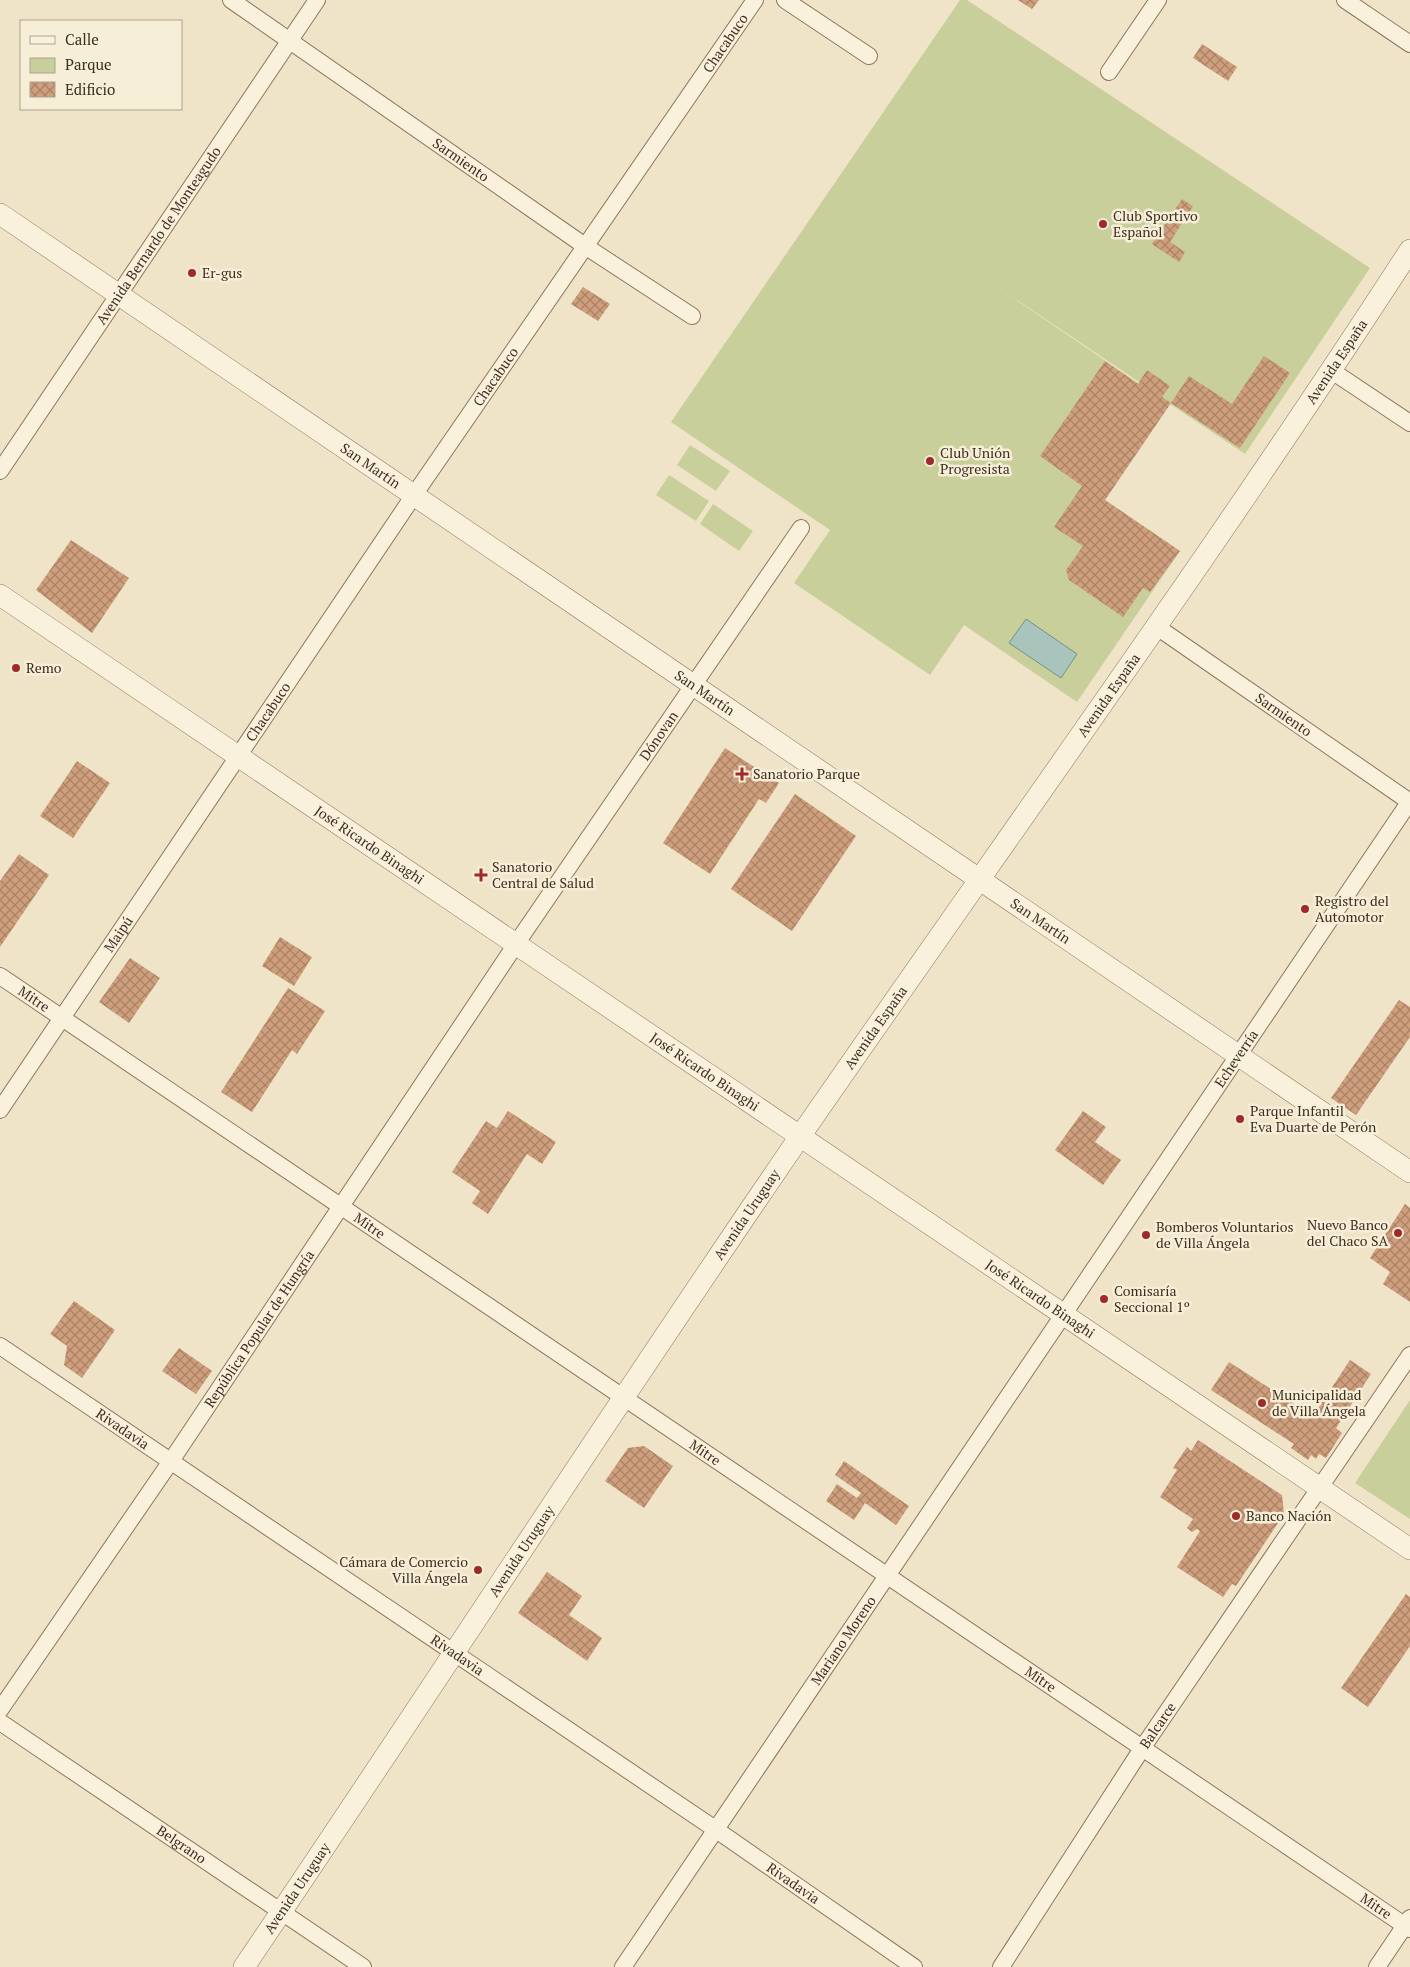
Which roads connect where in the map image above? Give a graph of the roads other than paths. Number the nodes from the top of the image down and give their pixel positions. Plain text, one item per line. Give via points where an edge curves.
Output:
1 (231, 0) edge
2 (317, 0) edge
3 (755, 0) edge
4 (785, 0) edge
5 (1158, 0) edge
6 (1345, 0) edge
7 (289, 41) junction
8 (1410, 44) edge
9 (869, 56) dead end
10 (1109, 72) dead end
11 (0, 214) edge
12 (584, 246) junction
13 (1410, 250) edge
14 (119, 294) junction
15 (692, 316) dead end
16 (1332, 371) junction
17 (1410, 423) edge
18 (0, 471) edge
19 (414, 495) junction
20 (801, 528) dead end
21 (0, 595) edge
22 (1157, 627) junction
23 (693, 685) junction
24 (238, 757) junction
25 (1410, 802) edge
26 (981, 880) junction
27 (516, 944) junction
28 (0, 976) edge
29 (62, 1018) junction
30 (1239, 1056) junction
31 (0, 1110) edge
32 (800, 1137) junction
33 (1410, 1172) edge
34 (341, 1206) junction
35 (1065, 1316) junction
36 (0, 1346) edge
37 (1410, 1355) edge
38 (625, 1398) junction
39 (171, 1461) junction
40 (1320, 1488) junction
41 (1410, 1549) edge
42 (889, 1575) junction
43 (453, 1652) junction
44 (0, 1710) edge
45 (0, 1722) edge
46 (1143, 1747) junction
47 (715, 1829) junction
48 (282, 1911) junction
49 (1408, 1924) edge
50 (244, 1967) edge
51 (362, 1967) edge
52 (623, 1967) edge
53 (914, 1967) edge
54 (1001, 1967) edge
55 (1377, 1967) edge

1 - 7 street, Sarmiento
2 - 7 street, Avenida Bernardo de Monteagudo
3 - 12 street, Chacabuco
4 - 9 street
5 - 10 street
6 - 8 street
7 - 12 street, Sarmiento
7 - 14 street, Avenida Bernardo de Monteagudo
11 - 14 street, San Martín
12 - 15 street, Sarmiento
12 - 19 street, Chacabuco
13 - 16 street, Avenida España
14 - 18 street, Avenida Bernardo de Monteagudo
14 - 19 street, San Martín
16 - 17 street
16 - 22 street, Avenida España
19 - 23 street, San Martín
19 - 24 street, Chacabuco
20 - 23 street, Dónovan
21 - 24 street, José Ricardo Binaghi
22 - 25 street, Sarmiento
22 - 26 street, Avenida España
23 - 26 street, San Martín
23 - 27 street, Dónovan
24 - 27 street, José Ricardo Binaghi
24 - 29 street, Maipú
25 - 30 street, Echeverría
26 - 30 street, San Martín
26 - 32 street, Avenida España
27 - 32 street, José Ricardo Binaghi
27 - 34 street, República Popular de Hungría
28 - 29 street, Mitre
29 - 31 street, Maipú
29 - 34 street, Mitre
30 - 33 street, San Martín
30 - 35 street, Echeverría
32 - 35 street, José Ricardo Binaghi
32 - 38 street, Avenida Uruguay
34 - 38 street, Mitre
34 - 39 street, República Popular de Hungría
35 - 40 street, José Ricardo Binaghi
35 - 42 street, Mariano Moreno
36 - 39 street, Rivadavia
37 - 40 street, Balcarce
38 - 42 street, Mitre
38 - 43 street, Avenida Uruguay
39 - 43 street, Rivadavia
39 - 44 street, República Popular de Hungría
40 - 41 street, José Ricardo Binaghi
40 - 46 street, Balcarce
42 - 46 street, Mitre
42 - 47 street, Mariano Moreno
43 - 47 street, Rivadavia
43 - 48 street, Avenida Uruguay
45 - 48 street, Belgrano
46 - 49 street, Mitre
46 - 54 street, Balcarce
47 - 52 street, Mariano Moreno
47 - 53 street, Rivadavia
48 - 50 street, Avenida Uruguay
48 - 51 street, Belgrano
49 - 55 street

